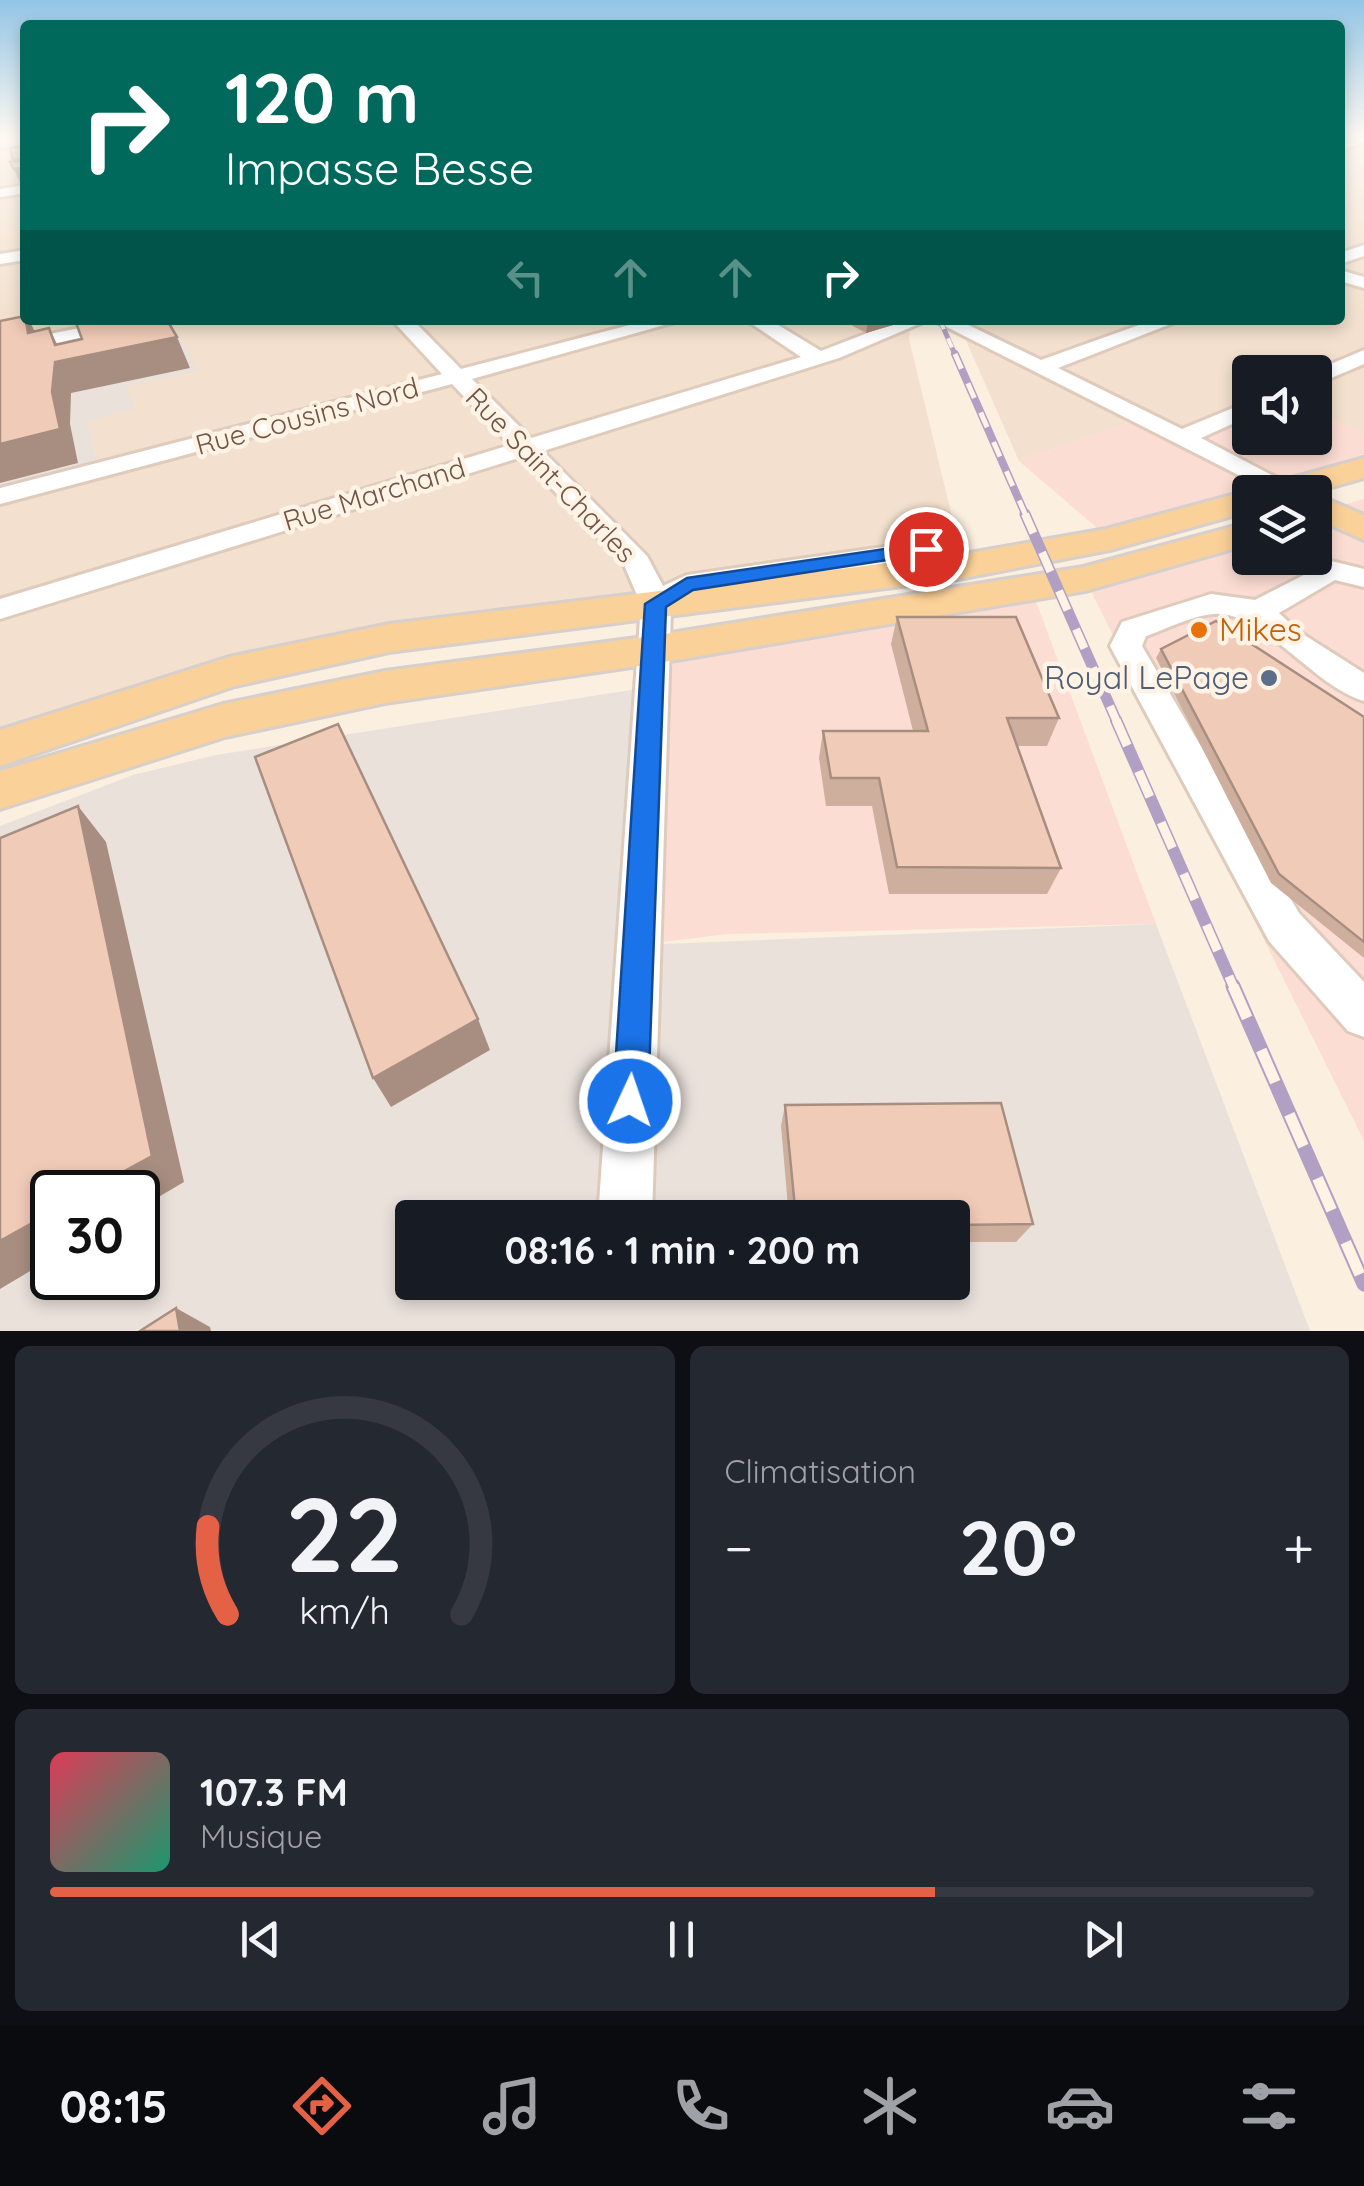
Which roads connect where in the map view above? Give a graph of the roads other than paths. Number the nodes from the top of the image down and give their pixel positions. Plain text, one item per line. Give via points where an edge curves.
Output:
1 (123, 325) edge
2 (407, 325) edge
3 (653, 325) edge
4 (764, 325) edge
5 (905, 325) edge
6 (953, 325) edge
7 (1156, 325) edge
8 (0, 350) edge
9 (1364, 356) edge
10 (818, 358) junction
11 (1038, 368) junction
12 (1332, 370) edge
13 (457, 376) junction
14 (1232, 416) edge
15 (1182, 438) junction
16 (526, 448) junction
17 (1364, 468) edge
18 (1254, 475) edge
19 (1332, 485) edge
20 (0, 496) edge
21 (1364, 498) edge
22 (1332, 499) edge
23 (1232, 505) edge
24 (1332, 514) edge
25 (1364, 529) edge
26 (1232, 538) edge
27 (926, 549) dead end
28 (1364, 578) edge
29 (656, 604) junction
30 (0, 608) edge
31 (1259, 610) junction
32 (488, 624) junction
33 (652, 650) junction
34 (386, 687) junction
35 (1364, 689) edge
36 (0, 748) edge
37 (0, 790) edge
38 (1364, 1015) edge
39 (626, 1200) edge

1 - 8 street
2 - 13 street, Rue Saint-Charles
3 - 13 street, Rue Cousins Nord
4 - 10 street
5 - 10 street, Rue Marchand
6 - 11 street
7 - 11 street
9 - 12 street
10 - 16 street, Rue Marchand
11 - 15 street
13 - 16 street, Rue Saint-Charles
13 - 20 street, Rue Cousins Nord
14 - 15 street
15 - 18 street
16 - 29 street, Rue Saint-Charles via 637,562
16 - 30 street, Rue Marchand
17 - 19 main road
21 - 22 main road
23 - 29 main road via 1110,539 964,566
24 - 25 main road
26 - 33 main road via 1084,578
27 - 29 street via 687,584
28 - 31 street via 1331,570
29 - 32 main road
29 - 33 street
31 - 35 street via 1287,638
31 - 38 street via 1211,604 1133,629 1126,646 1284,927
32 - 34 main road via 486,643 474,659
32 - 36 main road via 229,672
33 - 34 main road
33 - 39 street
34 - 37 main road via 224,721

